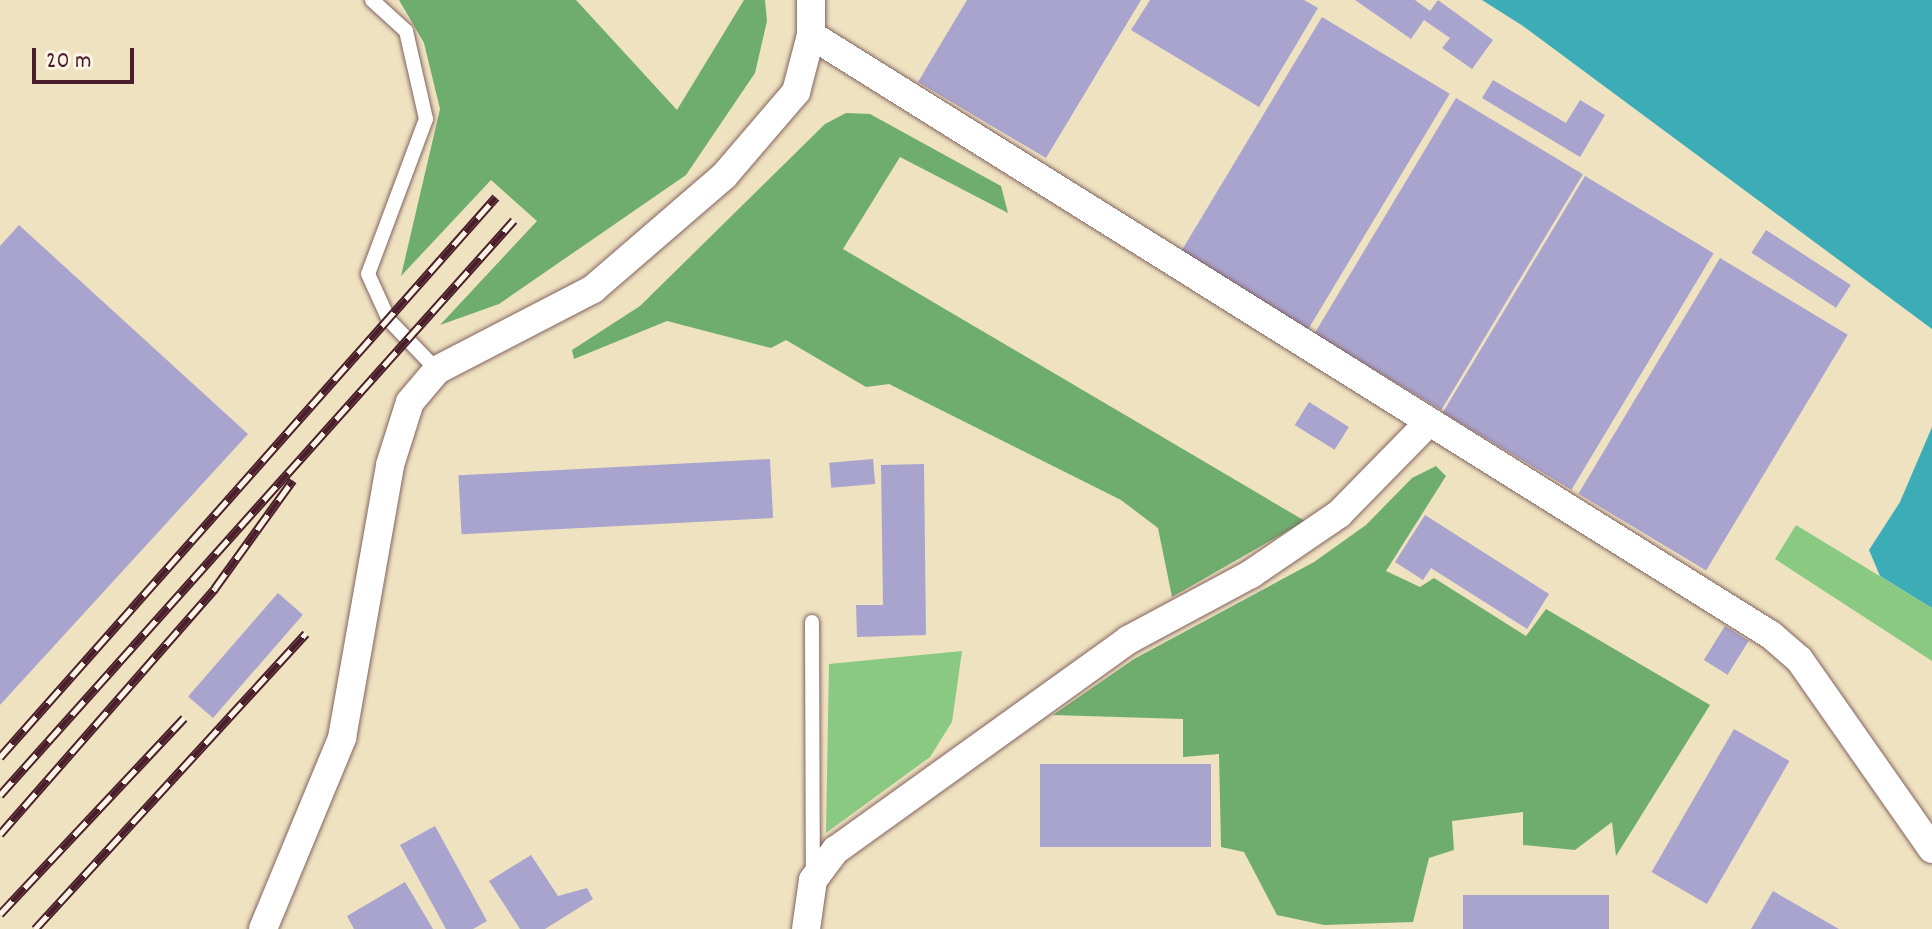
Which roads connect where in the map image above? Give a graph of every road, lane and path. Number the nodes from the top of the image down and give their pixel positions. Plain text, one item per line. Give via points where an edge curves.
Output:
1 (372, 0) edge
2 (811, 0) edge
3 (811, 35) junction
4 (437, 370) junction
5 (1427, 424) junction
6 (812, 622) dead end
7 (1932, 849) edge
8 (813, 880) junction
9 (263, 929) edge
10 (806, 929) edge

1 - 4 lane via 406,31 426,119 368,274 389,320
2 - 3 street
3 - 4 street via 796,92 768,130 640,254 552,313
3 - 5 street
4 - 9 street via 400,425 342,738
5 - 7 street via 1781,643 1799,659
5 - 8 street via 1339,514 1251,574 1128,640 975,746 836,850
6 - 8 lane
8 - 10 street

